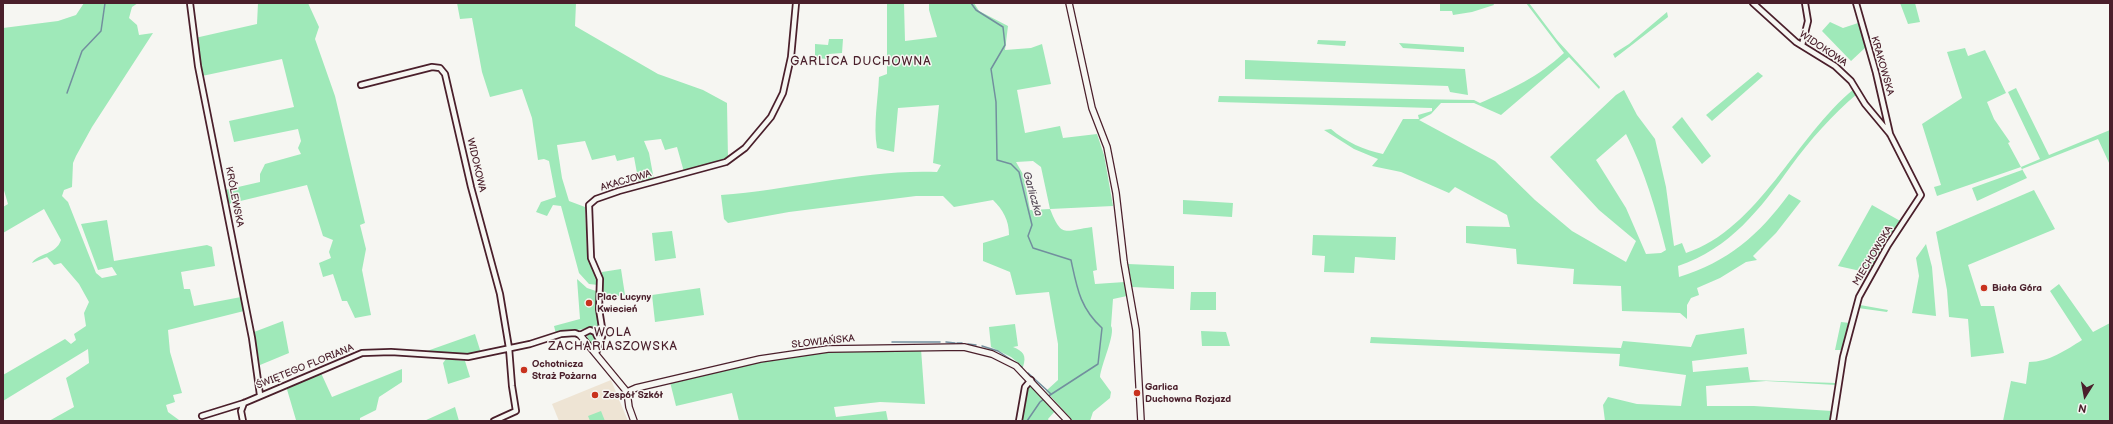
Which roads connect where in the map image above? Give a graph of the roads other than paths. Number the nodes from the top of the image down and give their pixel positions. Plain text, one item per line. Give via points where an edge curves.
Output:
1 (190, 3) edge
2 (796, 3) edge
3 (1070, 3) edge
4 (1754, 3) edge
5 (1805, 3) edge
6 (1856, 3) edge
7 (1802, 45) junction
8 (361, 85) dead end
9 (1890, 134) junction
10 (602, 327) junction
11 (590, 330) junction
12 (580, 335) junction
13 (600, 342) junction
14 (509, 348) junction
15 (596, 353) junction
16 (1031, 380) junction
17 (626, 392) junction
18 (260, 395) junction
19 (244, 403) junction
20 (202, 416) dead end
21 (243, 421) edge
22 (494, 421) edge
23 (634, 421) edge
24 (1019, 421) edge
25 (1068, 421) edge
26 (1141, 421) edge
27 (1833, 421) edge

1 - 18 street, KRÓLEWSKA via 198,66 252,338
2 - 10 street, AKACJOWA via 792,47 783,93 772,116 745,148 728,161 619,191 591,202 590,251 600,279 599,310
3 - 26 street via 1092,108 1106,147 1116,193 1124,262 1136,330
4 - 7 street, WIDOKOWA via 1787,35
5 - 7 street via 1808,21
6 - 9 street, KRAKOWSKA via 1876,72
7 - 9 street, WIDOKOWA via 1844,74
8 - 14 street, WIDOKOWA via 432,67 440,68 445,74 471,187 500,294
9 - 27 street, MIECHOWSKA via 1921,195 1888,245 1859,297 1843,357
10 - 11 street
10 - 13 street, AKACJOWA
11 - 12 street
11 - 13 street via 595,332
12 - 14 street, ŚWIĘTEGO FLORIANA via 571,332
12 - 15 street
13 - 15 street, AKACJOWA
14 - 18 street, ŚWIĘTEGO FLORIANA via 468,358 391,352 362,353
14 - 22 street, WIDOKOWA via 516,411
15 - 17 street
16 - 17 street, SŁOWIAŃSKA via 1005,360 964,347 856,347 760,359
16 - 24 street via 1025,387
16 - 25 street, SŁOWIAŃSKA
17 - 23 street
18 - 19 street, ŚWIĘTEGO FLORIANA
19 - 20 street, ŚWIĘTEGO FLORIANA
19 - 21 street via 241,411

